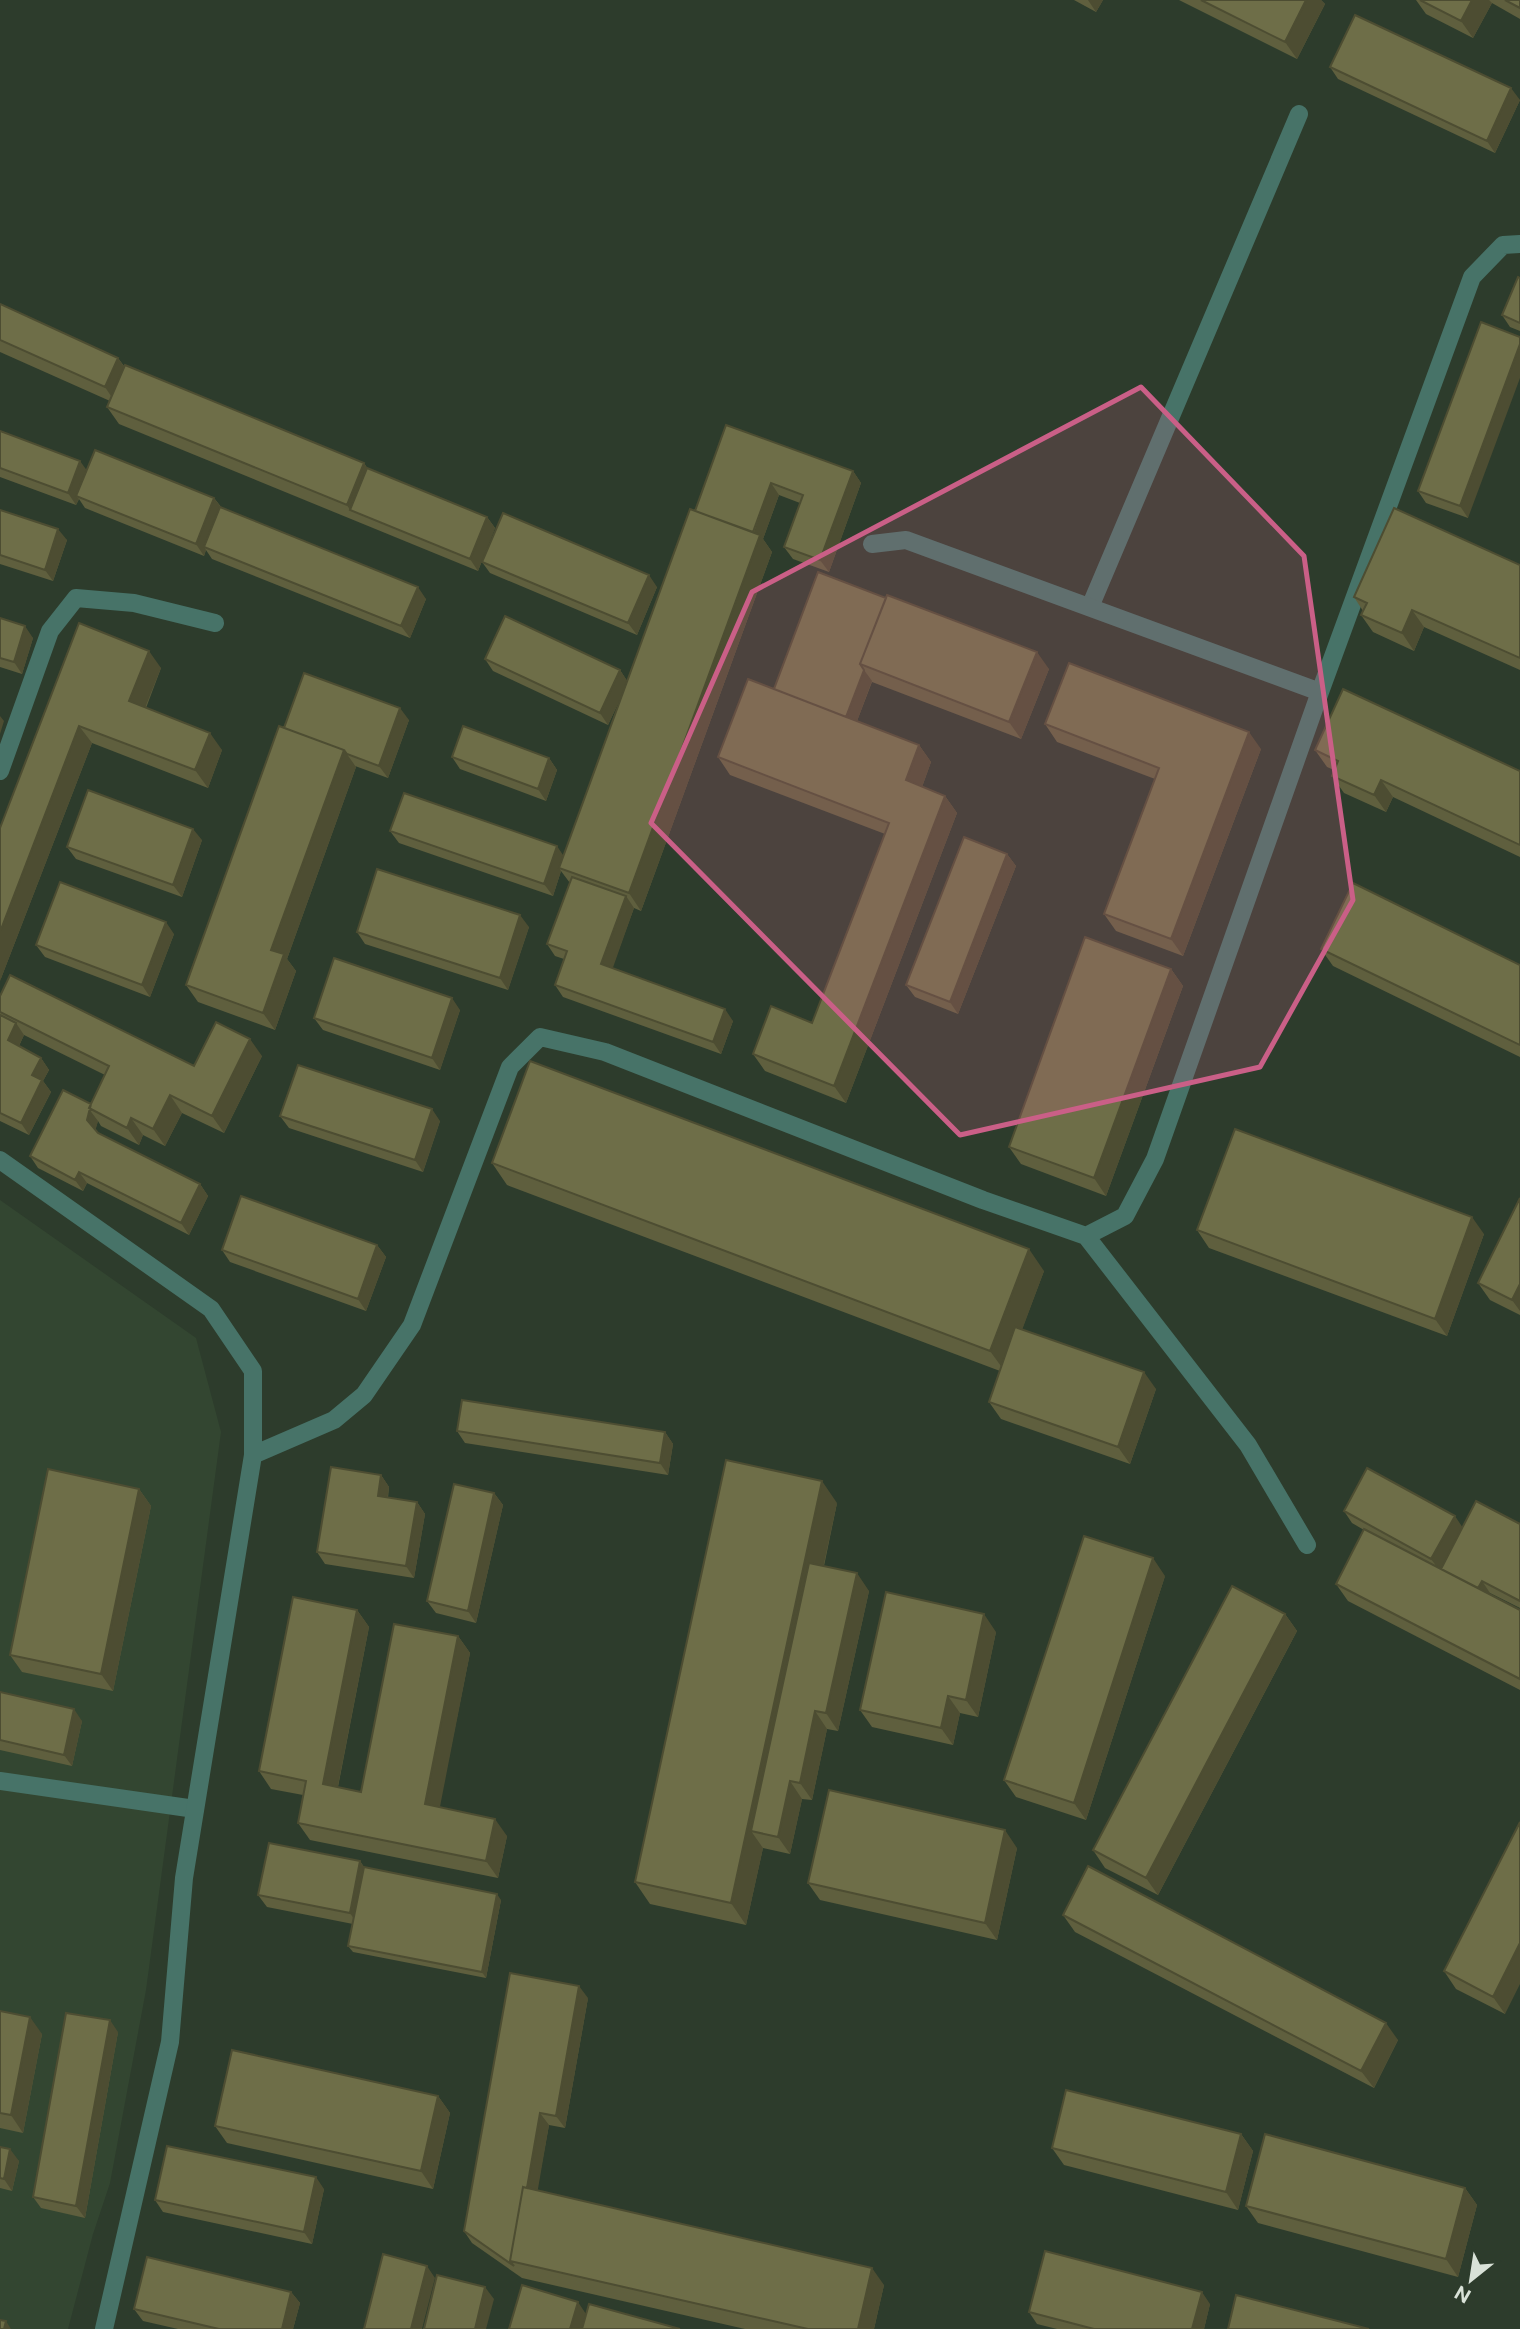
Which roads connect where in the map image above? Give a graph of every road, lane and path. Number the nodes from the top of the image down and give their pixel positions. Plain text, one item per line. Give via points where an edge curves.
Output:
1 (1299, 114) dead end
2 (1520, 244) edge
3 (872, 544) dead end
4 (1090, 607) junction
5 (215, 624) dead end
6 (1320, 692) junction
7 (0, 771) edge
8 (0, 1160) edge
9 (1086, 1236) junction
10 (253, 1455) junction
11 (1307, 1545) dead end
12 (0, 1781) edge
13 (195, 1809) junction
14 (104, 2329) edge

1 - 4 street
2 - 6 street via 1503,245 1472,277
3 - 4 street via 906,540
4 - 6 street
5 - 7 street via 134,603 76,598 50,631
6 - 9 street via 1155,1159 1125,1216
8 - 10 street via 211,1308 253,1371
9 - 10 street via 605,1052 540,1037 510,1067 412,1325 363,1395 334,1420
9 - 11 street via 1248,1445
10 - 13 street
12 - 13 street
13 - 14 street via 184,1878 170,2042

